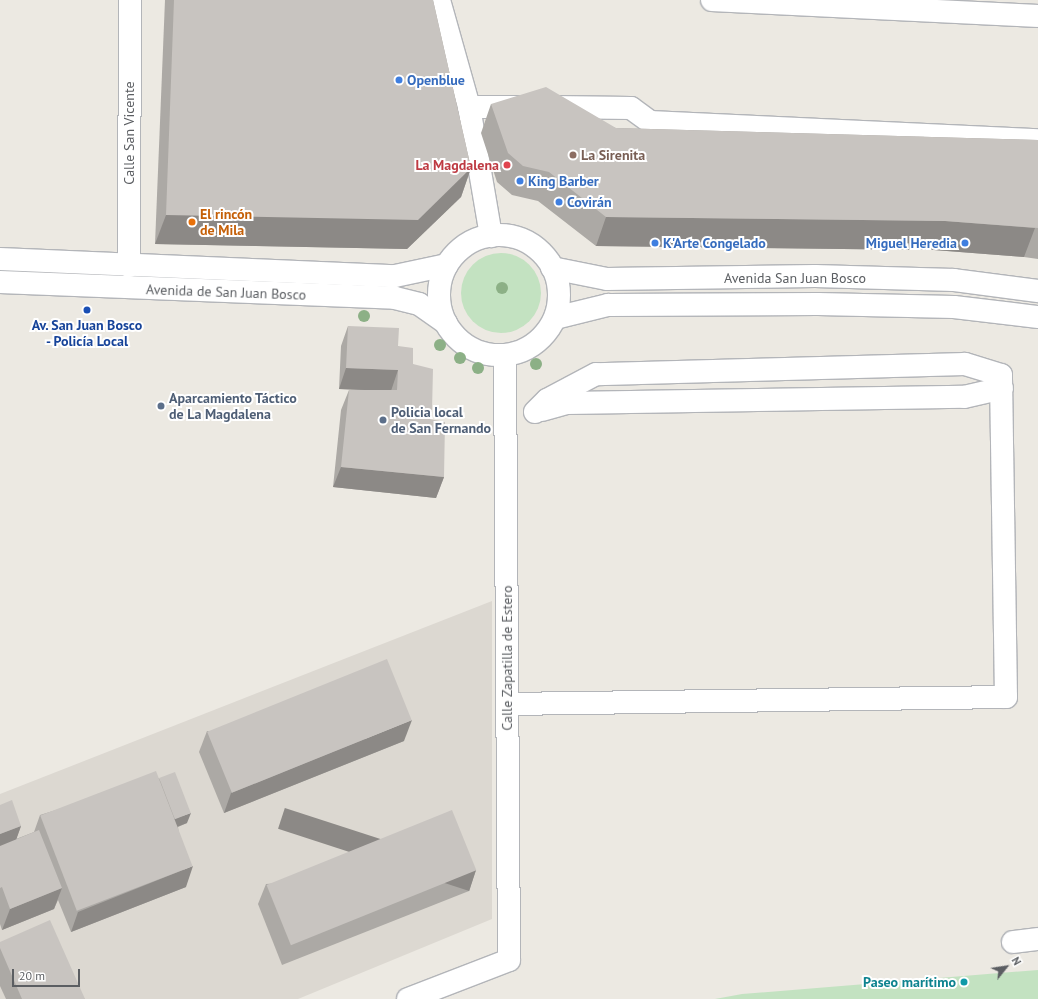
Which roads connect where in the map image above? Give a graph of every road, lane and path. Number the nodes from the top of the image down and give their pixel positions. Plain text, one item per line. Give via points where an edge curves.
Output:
1 (130, 0) edge
2 (439, 0) edge
3 (712, 0) edge
4 (1038, 16) edge
5 (469, 107) junction
6 (1038, 140) edge
7 (491, 236) junction
8 (0, 259) edge
9 (447, 265) junction
10 (129, 266) junction
11 (552, 268) junction
12 (0, 282) edge
13 (1038, 291) edge
14 (1038, 317) edge
15 (555, 318) junction
16 (446, 323) junction
17 (505, 355) junction
18 (1002, 388) junction
19 (535, 412) junction
20 (506, 420) junction
21 (507, 704) junction
22 (1038, 939) edge
23 (1014, 942) dead end
24 (408, 999) edge

1 - 10 street, Calle San Vicente via 124,150
2 - 5 street
3 - 4 street
5 - 6 street via 631,108 650,122
5 - 7 street
7 - 9 street via 459,251
7 - 11 street via 510,236 527,242
8 - 10 street, Avenida de San Juan Bosco
9 - 10 street, Avenida de San Juan Bosco via 395,276
9 - 16 street via 440,284 440,303
11 - 13 street, Avenida San Juan Bosco via 607,279 954,280
11 - 15 street via 559,301
12 - 16 street, Avenida de San Juan Bosco via 395,298 419,304
14 - 15 street, Avenida San Juan Bosco via 954,308 810,304 608,305
15 - 17 street via 535,343
16 - 17 street via 471,348
17 - 20 street, Calle Zapatilla de Estero
18 - 19 street via 964,396 567,403
18 - 19 street via 1001,375 965,364 596,374 547,400
18 - 21 street via 1006,697
19 - 20 street
20 - 21 street, Calle Zapatilla de Estero
21 - 24 street, Calle Zapatilla de Estero via 509,960
22 - 23 street

